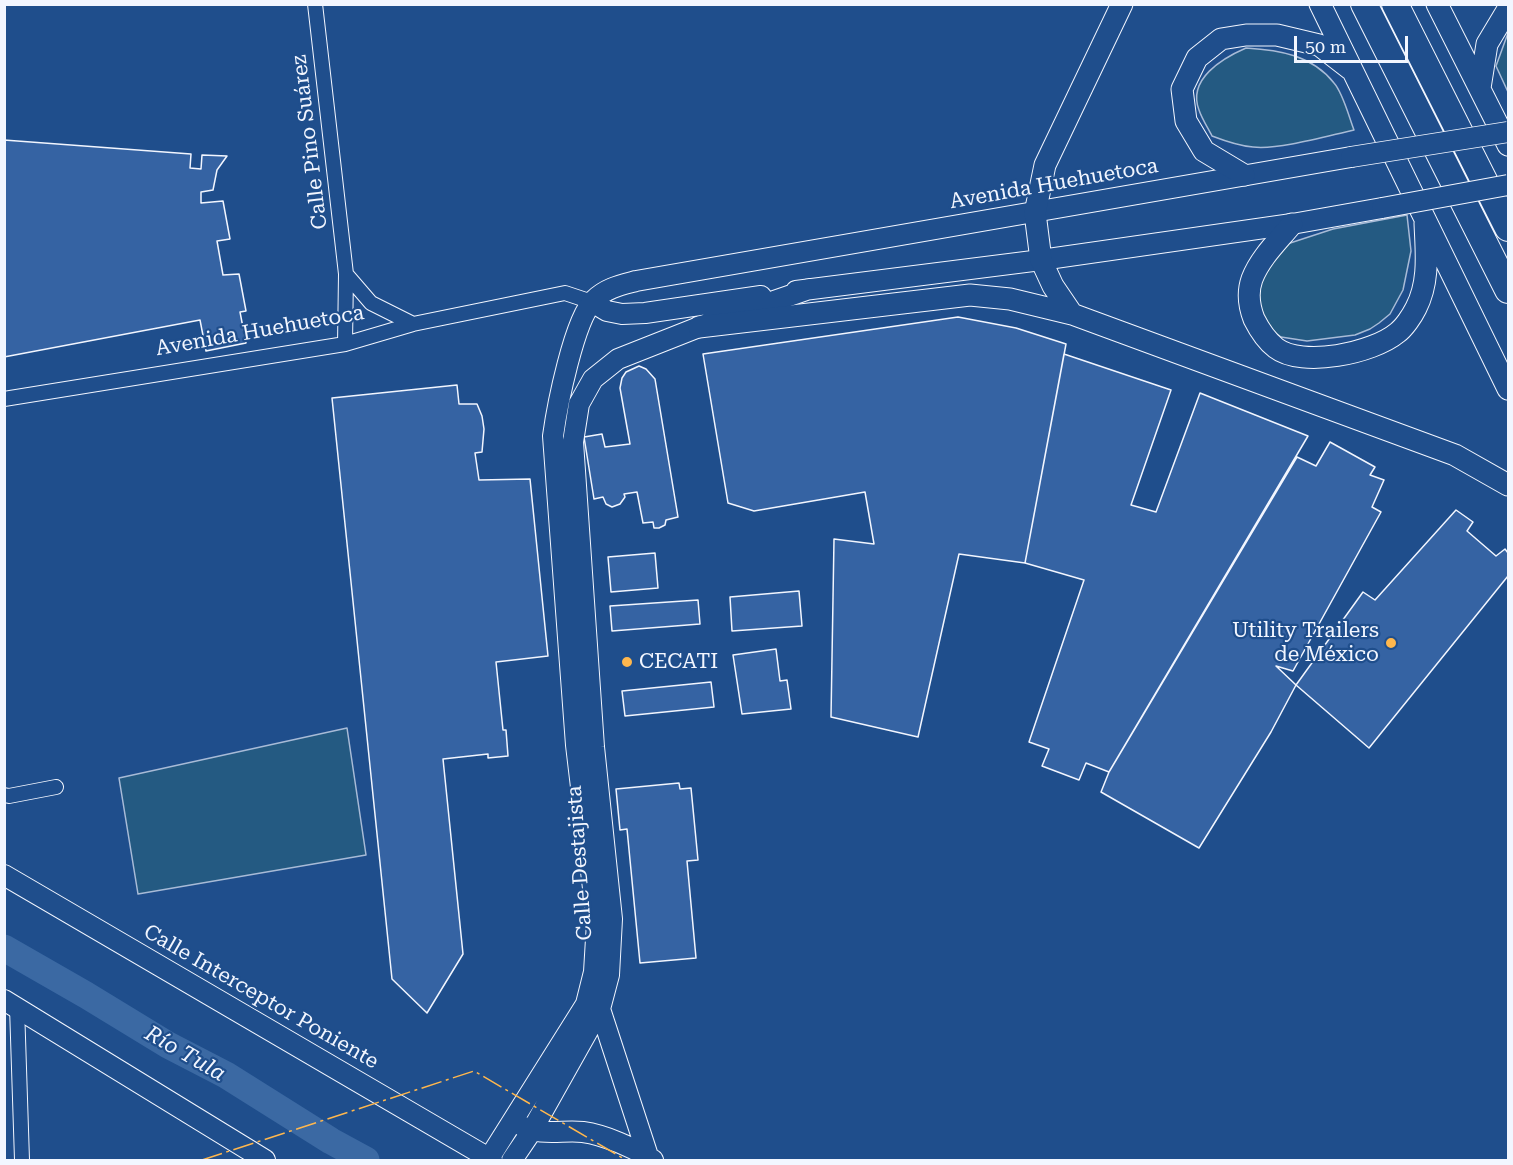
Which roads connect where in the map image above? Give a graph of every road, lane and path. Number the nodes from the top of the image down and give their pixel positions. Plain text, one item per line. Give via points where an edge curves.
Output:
1 (315, 4) edge
2 (1122, 4) edge
3 (1320, 4) edge
4 (1364, 4) edge
5 (1395, 4) edge
6 (1437, 4) edge
7 (1509, 9) edge
8 (1353, 71) junction
9 (1480, 88) junction
10 (1509, 132) edge
11 (1509, 144) edge
12 (1244, 175) junction
13 (1509, 185) edge
14 (1035, 213) junction
15 (1425, 216) junction
16 (1292, 224) junction
17 (1509, 228) edge
18 (1041, 260) junction
19 (346, 274) junction
20 (809, 289) junction
21 (1509, 290) edge
22 (592, 302) junction
23 (1072, 314) junction
24 (413, 324) junction
25 (699, 327) junction
26 (345, 344) junction
27 (1509, 389) edge
28 (4, 399) edge
29 (1509, 485) edge
30 (585, 746) junction
31 (56, 787) dead end
32 (4, 795) edge
33 (4, 875) edge
34 (10, 1004) edge
35 (593, 1007) junction
36 (523, 1127) junction
37 (651, 1158) edge
38 (490, 1160) edge
39 (22, 1161) edge
40 (265, 1161) edge
41 (513, 1161) edge

1 - 19 street, Calle Pino Suárez
2 - 14 main road via 1046,165
3 - 8 main road
4 - 21 highway
5 - 17 highway
6 - 9 main road
7 - 9 main road via 1487,44
8 - 12 main road via 1319,45 1277,35 1221,39 1197,58 1182,89 1186,121 1204,151
8 - 15 main road
9 - 11 main road
10 - 12 main road, Avenida Huehuetoca, bridge
12 - 14 main road, Avenida Huehuetoca
13 - 16 main road, bridge
14 - 18 main road
14 - 22 main road, Avenida Huehuetoca via 636,281 609,289
15 - 16 main road via 1426,277 1416,308 1398,333 1371,348 1342,355 1302,357 1277,349 1259,329 1248,304 1251,281
15 - 27 main road
16 - 18 main road
18 - 20 main road
18 - 23 main road
19 - 24 street via 371,303
19 - 26 street, Calle Pino Suárez
20 - 22 main road via 645,313 607,311
20 - 25 main road
22 - 24 street, Avenida Huehuetoca via 565,293
22 - 30 main road via 581,321 559,398 553,436
23 - 25 main road via 1010,299 970,295
23 - 29 main road via 1455,455
24 - 26 street, Avenida Huehuetoca
25 - 30 main road via 618,359 593,380 579,404 573,442
26 - 28 street, Avenida Huehuetoca
30 - 35 main road, Calle Destajista via 597,922
31 - 32 street
33 - 38 main road, Calle Interceptor Poniente
34 - 39 street
34 - 40 main road
35 - 36 main road, Calle Destajista
35 - 37 main road
36 - 37 main road via 585,1132
36 - 38 main road
36 - 41 main road

